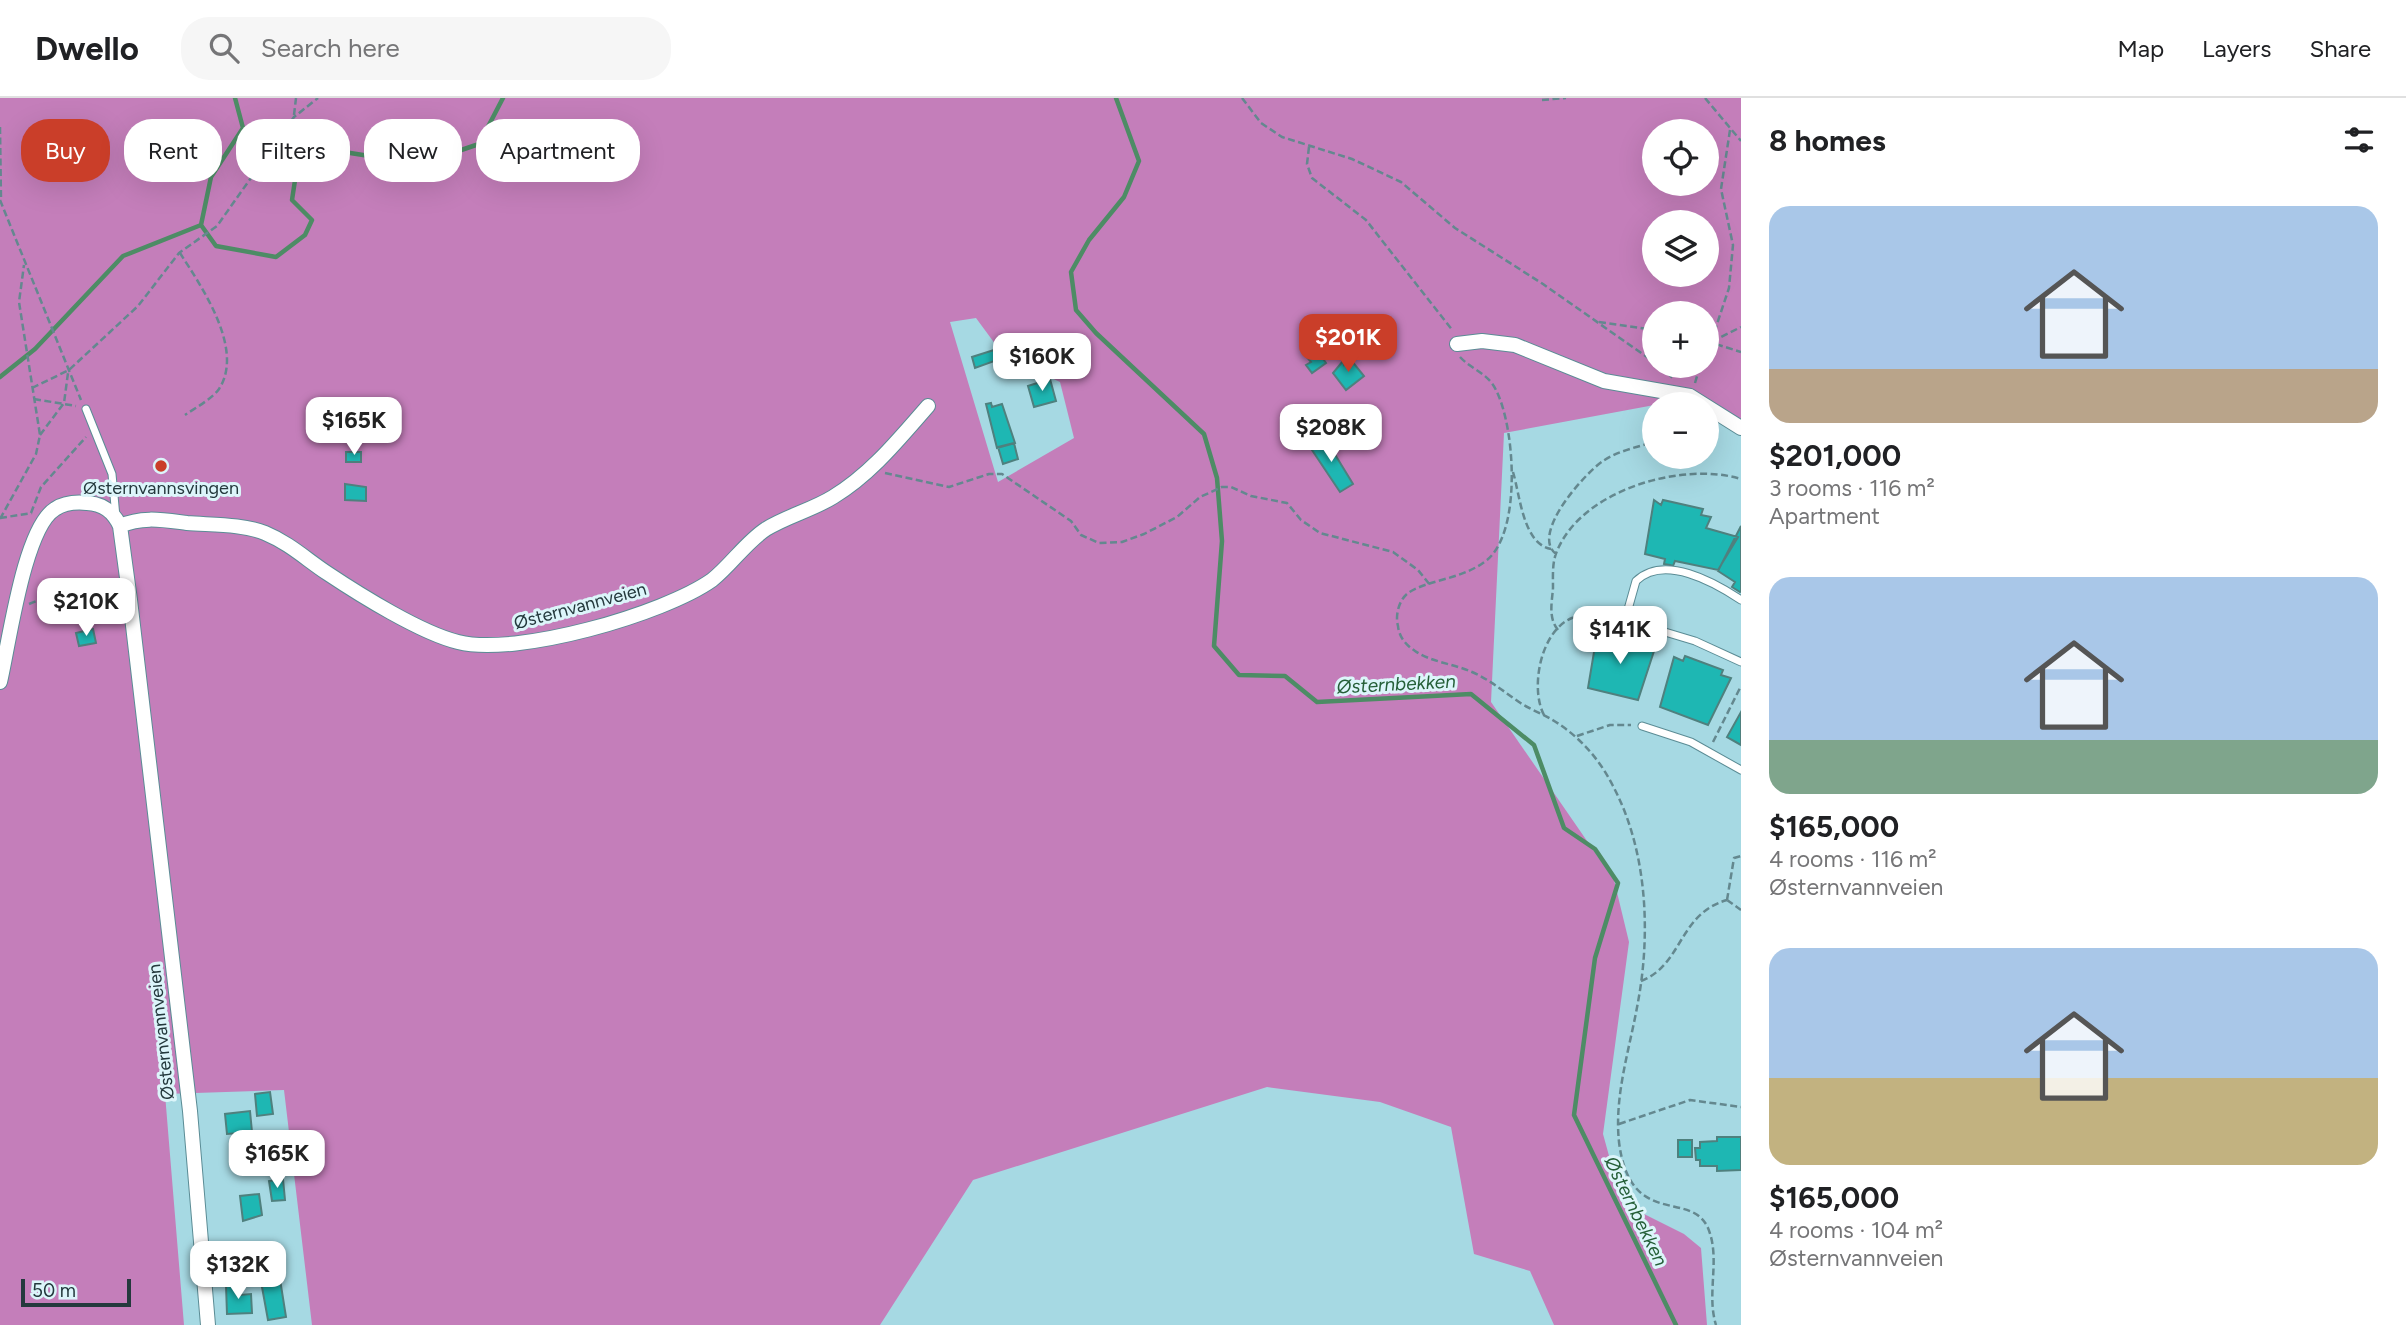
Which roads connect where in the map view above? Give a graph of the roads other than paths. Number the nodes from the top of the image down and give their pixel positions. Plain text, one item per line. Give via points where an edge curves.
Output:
1 (1457, 344) road end
2 (928, 406) dead end
3 (86, 409) road end
4 (1741, 428) edge
5 (118, 522) junction
6 (1741, 600) edge
7 (1741, 662) edge
8 (0, 682) edge
9 (1642, 726) road end
10 (1741, 770) edge
11 (208, 1325) edge

1 - 4 street via 1508,344 1604,381 1690,396
2 - 5 street, Østernvannveien via 868,471 833,498 764,531 712,579 685,596 547,639 502,646 459,642 421,628 263,531 145,519
3 - 5 lane via 111,474
5 - 8 street via 103,506 88,503 55,508 41,522 30,544
5 - 11 street, Østernvannveien via 187,1084
6 - 7 lane via 1699,578 1658,570 1636,581 1625,620 1695,641
9 - 10 lane via 1708,751

